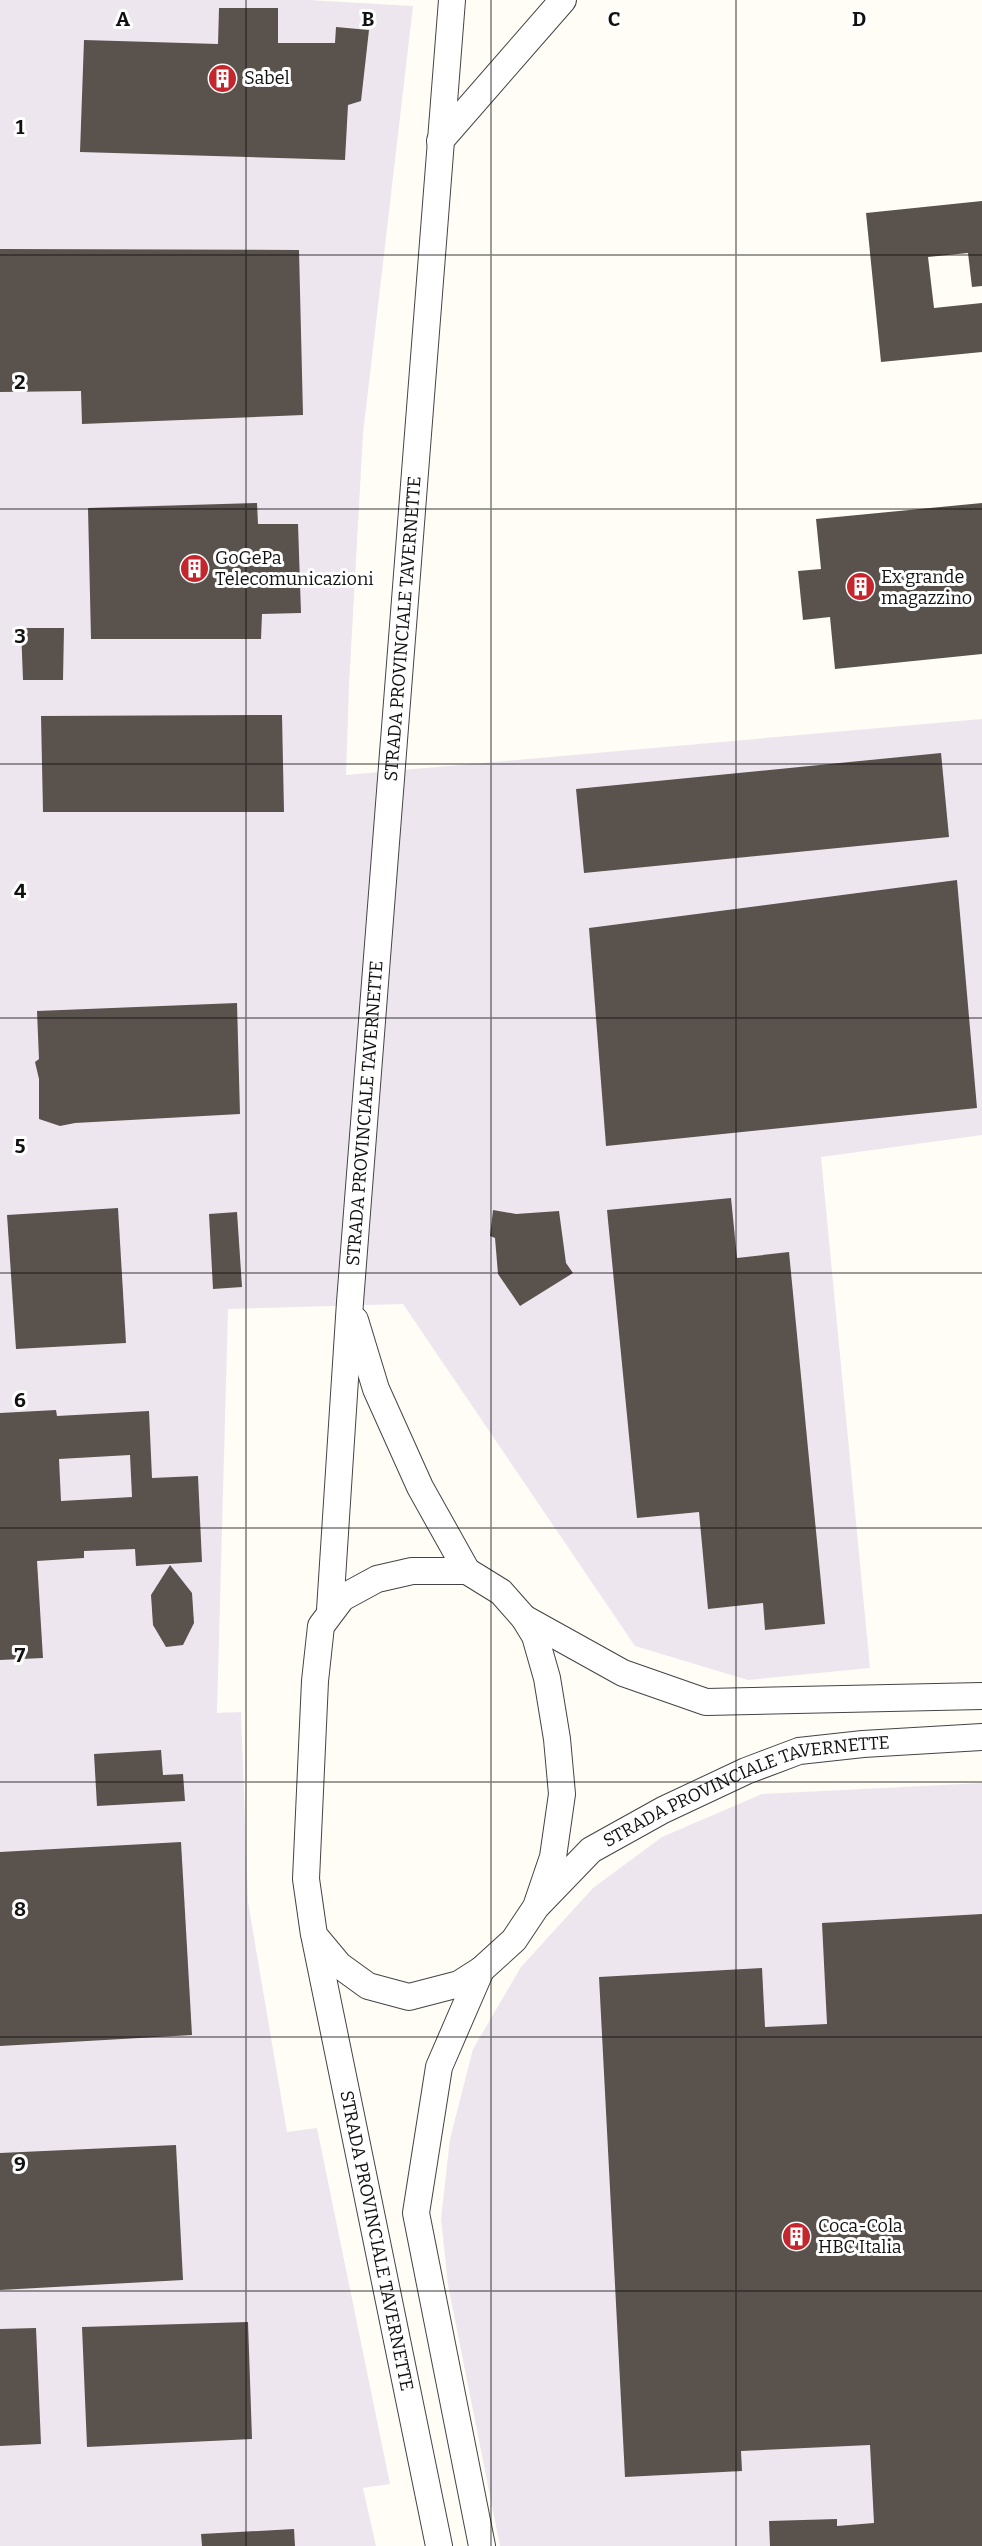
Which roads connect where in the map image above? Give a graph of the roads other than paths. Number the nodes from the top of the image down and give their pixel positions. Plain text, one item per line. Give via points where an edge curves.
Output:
1 (452, 0) edge
2 (563, 0) edge
3 (440, 141) junction
4 (350, 1302) junction
5 (467, 1571) junction
6 (330, 1610) junction
7 (524, 1618) junction
8 (982, 1696) edge
9 (982, 1737) edge
10 (536, 1907) junction
11 (314, 1935) junction
12 (481, 1970) junction
13 (439, 2546) edge
14 (482, 2546) edge

1 - 3 street, STRADA PROVINCIALE TAVERNETTE
2 - 3 street
3 - 4 street, STRADA PROVINCIALE TAVERNETTE
4 - 5 street, STRADA PROVINCIALE TAVERNETTE via 376,1389 420,1487
4 - 6 street, STRADA PROVINCIALE TAVERNETTE
5 - 6 street via 429,1569 377,1579 342,1598
5 - 7 street via 501,1592
6 - 11 street, STRADA PROVINCIALE TAVERNETTE via 321,1626 315,1681 306,1879
7 - 8 street via 623,1673 706,1702
7 - 10 street via 535,1636 547,1678 562,1794 553,1857
9 - 10 street, STRADA PROVINCIALE TAVERNETTE via 799,1751 746,1771 591,1850
10 - 12 street via 514,1940
11 - 12 street via 339,1965 368,1986 409,1997 459,1984
11 - 13 street, STRADA PROVINCIALE TAVERNETTE
12 - 14 street via 439,2067 416,2213

